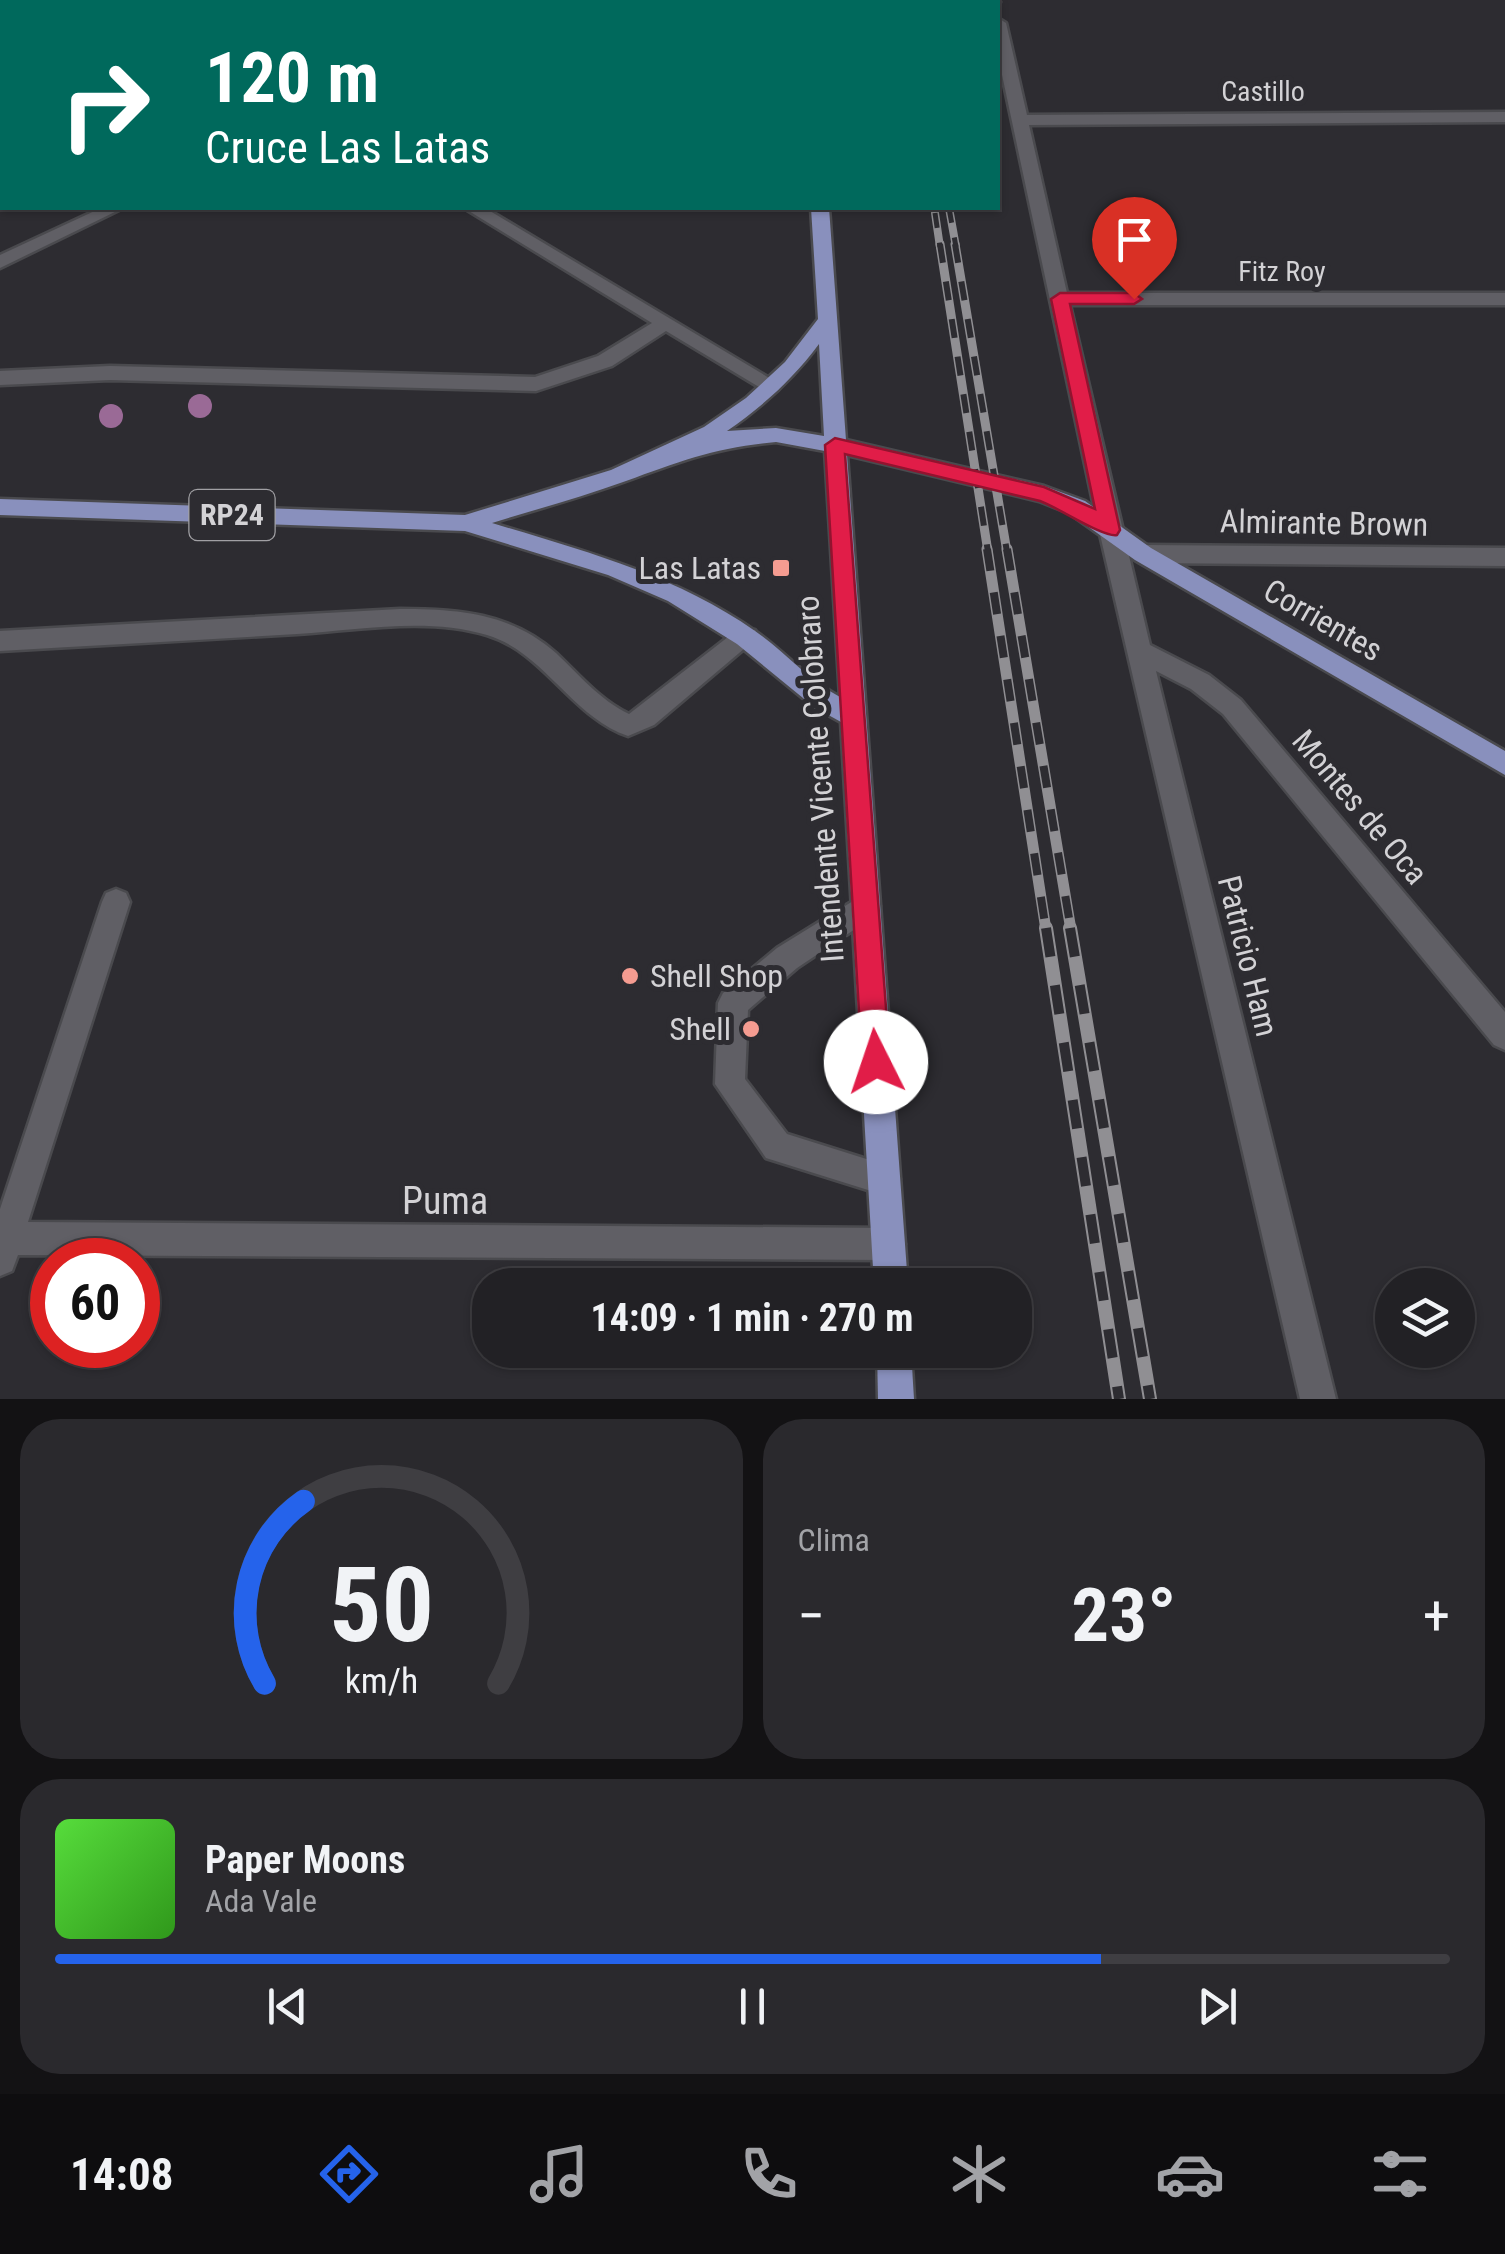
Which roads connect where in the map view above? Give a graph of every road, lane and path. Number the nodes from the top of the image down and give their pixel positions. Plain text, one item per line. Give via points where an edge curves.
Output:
1 (1000, 31) edge
2 (1505, 117) edge
3 (1021, 120) junction
4 (110, 210) edge
5 (476, 210) edge
6 (820, 210) edge
7 (0, 262) edge
8 (1060, 299) junction
9 (1505, 299) edge
10 (827, 320) junction
11 (666, 322) junction
12 (0, 378) edge
13 (771, 385) junction
14 (835, 445) junction
15 (681, 452) junction
16 (0, 507) edge
17 (465, 523) junction
18 (1110, 530) junction
19 (1143, 554) junction
20 (1505, 557) edge
21 (746, 637) junction
22 (0, 641) edge
23 (1138, 650) junction
24 (854, 717) junction
25 (1505, 764) edge
26 (116, 902) dead end
27 (866, 906) junction
28 (1505, 1036) edge
29 (884, 1179) junction
30 (888, 1244) junction
31 (2, 1245) edge
32 (889, 1268) edge
33 (895, 1368) edge
34 (896, 1399) edge
35 (1318, 1399) edge

1 - 3 street, Patricio Ham
2 - 3 street, Castillo
3 - 8 street, Patricio Ham
4 - 7 street
5 - 11 street
6 - 10 main road, Intendente Vicente Colobraro
8 - 9 street, Fitz Roy
8 - 18 street, Patricio Ham
10 - 13 main road, RP24 via 802,360
10 - 14 main road, Intendente Vicente Colobraro
11 - 12 street via 605,361 536,384 110,373
11 - 13 street
13 - 15 main road, RP24
14 - 15 main road, RP24 via 753,435
14 - 18 main road, RP24 via 1044,494
14 - 24 main road, Intendente Vicente Colobraro
15 - 17 main road, RP24 via 609,482
16 - 17 main road, RP24
17 - 21 main road, RP24 via 616,570
18 - 19 main road, Corrientes / RP24
18 - 23 street, Patricio Ham
19 - 20 street, Almirante Brown
19 - 25 main road, Corrientes / RP24
21 - 22 street via 628,726 550,661 497,627 471,622 392,619
21 - 24 main road, RP24
23 - 28 street, Montes de Oca via 1232,707
23 - 35 street, Patricio Ham
24 - 27 main road, Intendente Vicente Colobraro
26 - 31 street
27 - 29 main road, Intendente Vicente Colobraro
27 - 29 street via 733,1002 730,1084 777,1146
29 - 30 main road, Intendente Vicente Colobraro
30 - 31 street, Puma
30 - 32 main road, Intendente Vicente Colobraro
33 - 34 main road

